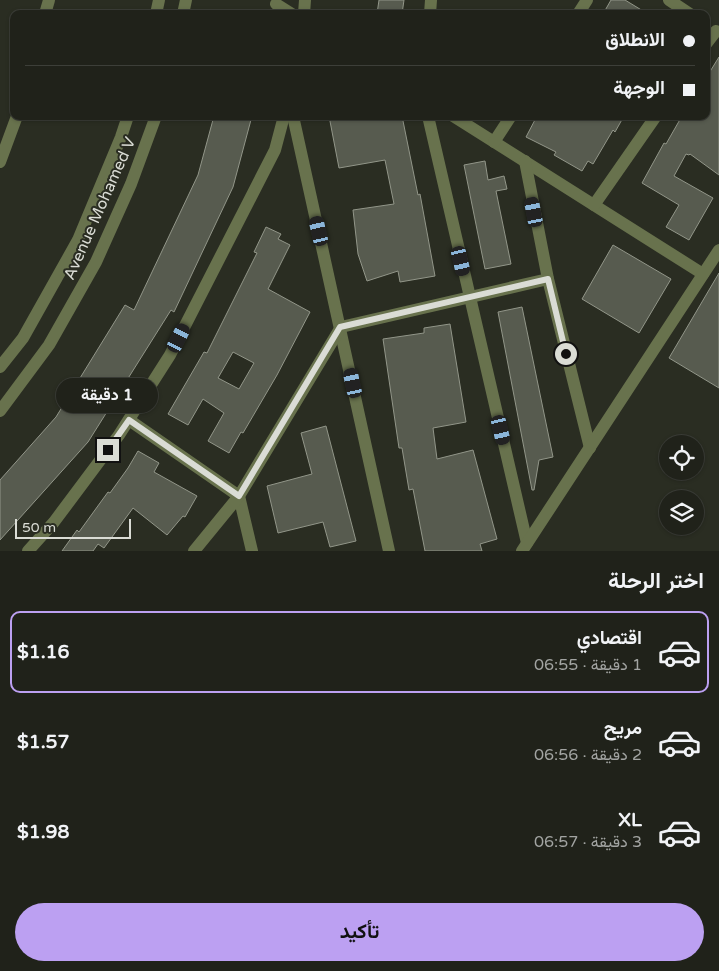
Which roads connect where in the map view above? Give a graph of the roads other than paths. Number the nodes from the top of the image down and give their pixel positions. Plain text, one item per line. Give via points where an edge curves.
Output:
1 (669, 0) edge
2 (684, 10) edge
3 (16, 120) edge
4 (127, 120) edge
5 (155, 120) edge
6 (283, 120) edge
7 (294, 120) edge
8 (429, 120) edge
9 (460, 120) edge
10 (508, 120) edge
11 (653, 120) edge
12 (494, 142) junction
13 (525, 161) junction
14 (0, 162) edge
15 (594, 205) junction
16 (719, 250) edge
17 (703, 274) junction
18 (548, 279) junction
19 (470, 297) junction
20 (340, 327) junction
21 (0, 367) edge
22 (0, 411) edge
23 (129, 420) junction
24 (590, 448) junction
25 (239, 496) junction
26 (525, 547) edge
27 (28, 551) edge
28 (194, 551) edge
29 (252, 551) edge
30 (390, 551) edge

1 - 2 street
3 - 14 street
4 - 21 street, Avenue Mohamed V via 78,240 23,338
5 - 22 street, Avenue Mohamed V via 131,184 96,262 49,345
6 - 23 street via 275,150 234,232 170,356
7 - 20 street
8 - 19 street
9 - 12 street
10 - 12 street
11 - 15 street
12 - 13 street
13 - 15 street
13 - 18 street
15 - 17 street
16 - 17 street
17 - 24 street
18 - 19 street
18 - 24 street
19 - 20 street
19 - 26 street
20 - 25 street
20 - 30 street
23 - 25 street
23 - 27 street via 54,522
24 - 26 street
25 - 28 street
25 - 29 street

